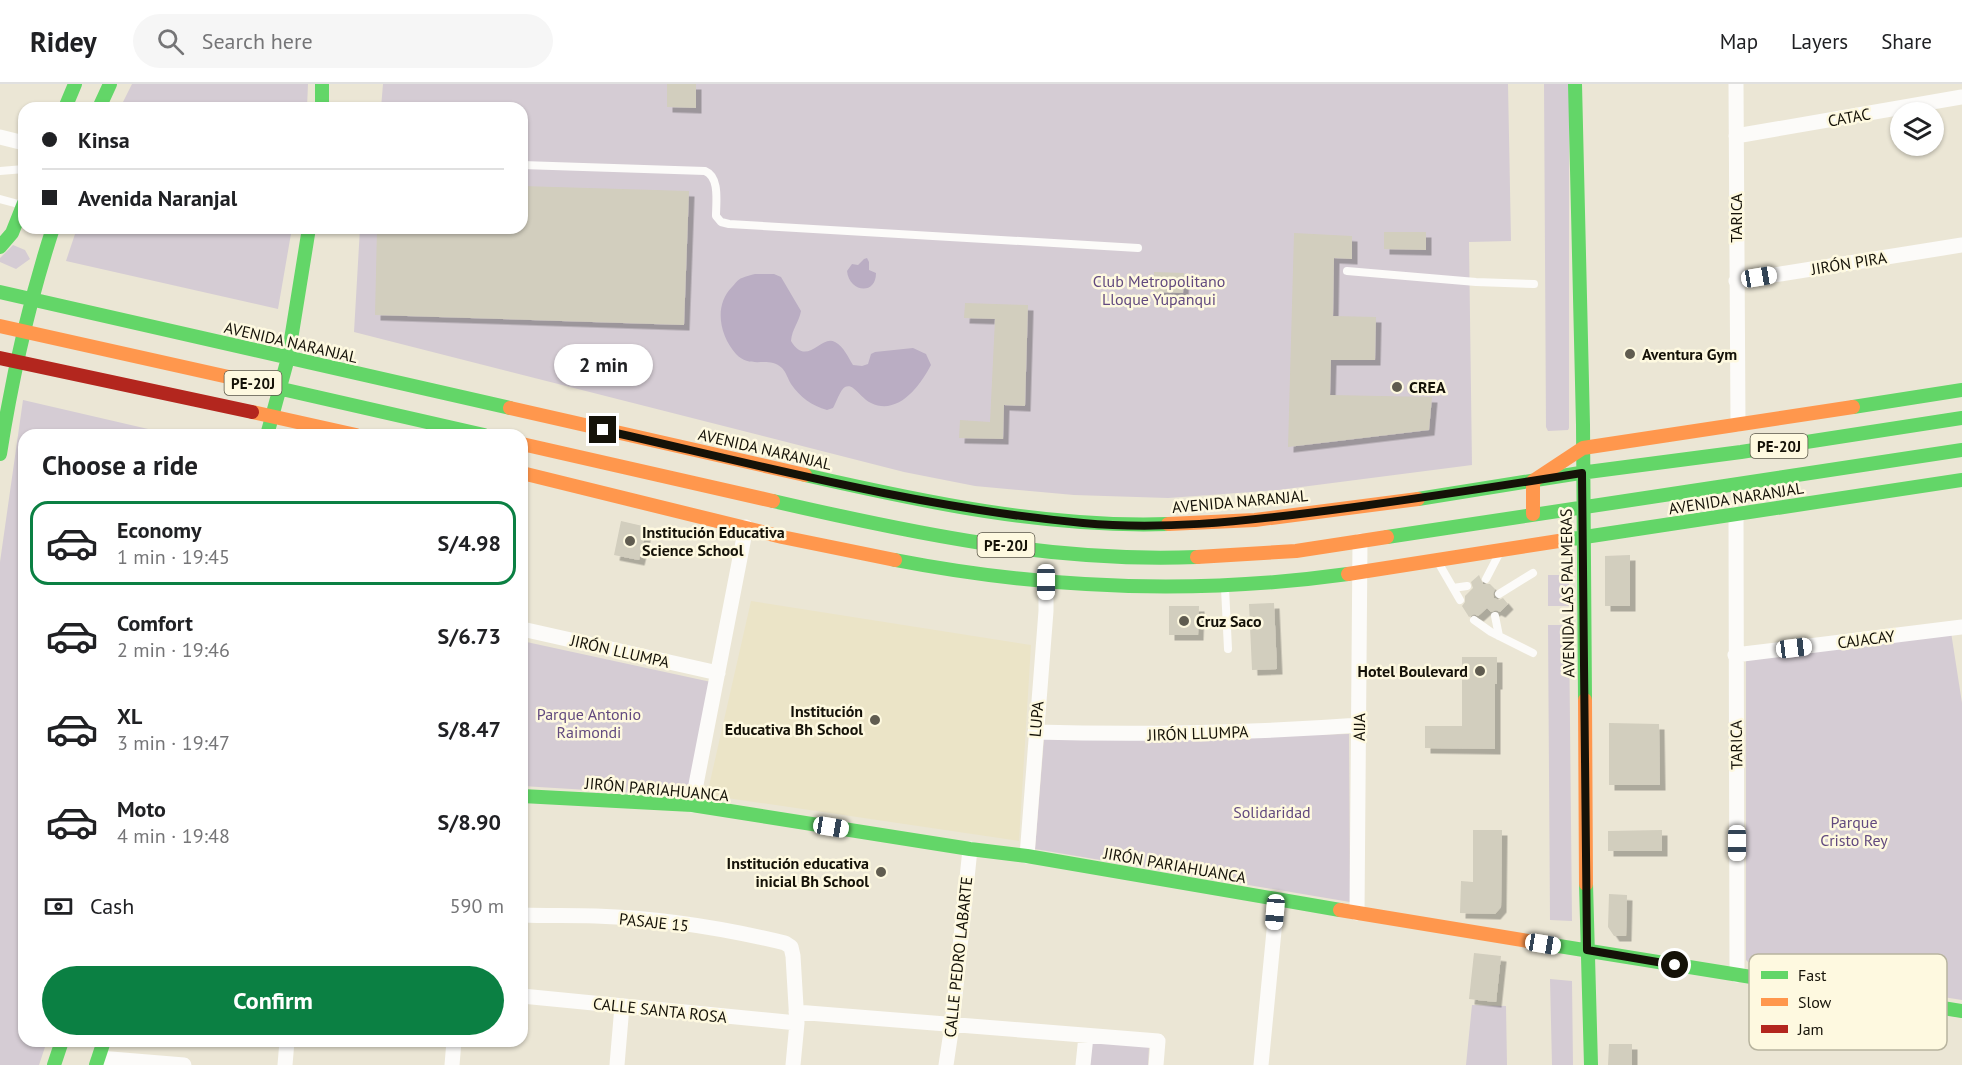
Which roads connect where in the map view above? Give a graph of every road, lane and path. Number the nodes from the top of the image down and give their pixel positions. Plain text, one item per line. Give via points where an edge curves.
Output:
1 (75, 84) edge
2 (110, 84) edge
3 (322, 84) edge
4 (1575, 84) edge
5 (1736, 84) edge
6 (1962, 97) edge
7 (68, 102) edge
8 (102, 102) edge
9 (322, 102) edge
10 (1736, 136) junction
11 (0, 137) edge
12 (18, 142) edge
13 (528, 165) edge
14 (18, 170) edge
15 (0, 171) edge
16 (0, 200) edge
17 (18, 203) edge
18 (18, 218) edge
19 (51, 234) edge
20 (308, 234) edge
21 (1962, 245) edge
22 (0, 247) edge
23 (1138, 248) dead end
24 (1347, 271) dead end
25 (1736, 280) junction
26 (1534, 284) dead end
27 (0, 292) edge
28 (30, 299) junction
29 (6, 318) edge
30 (22, 331) junction
31 (0, 358) edge
32 (288, 358) junction
33 (15, 361) junction
34 (281, 389) junction
35 (1962, 390) edge
36 (273, 417) junction
37 (1962, 418) edge
38 (1738, 424) junction
39 (269, 429) edge
40 (328, 429) edge
41 (458, 429) edge
42 (528, 445) edge
43 (1582, 448) junction
44 (1962, 450) edge
45 (0, 454) edge
46 (1582, 473) junction
47 (528, 474) edge
48 (1962, 480) edge
49 (1533, 481) junction
50 (1583, 508) junction
51 (1533, 514) junction
52 (1736, 514) junction
53 (746, 527) junction
54 (1583, 538) junction
55 (1360, 542) junction
56 (1502, 549) junction
57 (1438, 560) junction
58 (1360, 572) junction
59 (1533, 573) dead end
60 (1486, 579) dead end
61 (1046, 582) junction
62 (1225, 586) junction
63 (1467, 586) dead end
64 (1453, 588) junction
65 (1500, 594) dead end
66 (1460, 600) dead end
67 (1496, 616) dead end
68 (1474, 620) dead end
69 (1962, 627) edge
70 (528, 630) edge
71 (1499, 636) junction
72 (1228, 649) dead end
73 (1533, 653) dead end
74 (1735, 655) junction
75 (718, 674) junction
76 (1360, 725) junction
77 (1035, 732) junction
78 (528, 796) edge
79 (692, 805) junction
80 (970, 849) junction
81 (1027, 856) junction
82 (1276, 900) junction
83 (1357, 913) junction
84 (528, 915) edge
85 (1587, 950) junction
86 (1737, 975) junction
87 (1749, 977) edge
88 (528, 997) edge
89 (622, 1006) junction
90 (1947, 1009) edge
91 (1962, 1011) edge
92 (797, 1018) junction
93 (952, 1025) junction
94 (1086, 1036) junction
95 (60, 1047) edge
96 (287, 1047) edge
97 (454, 1047) edge
98 (97, 1061) edge
99 (54, 1065) edge
100 (184, 1065) edge
101 (285, 1065) edge
102 (452, 1065) edge
103 (617, 1065) edge
104 (793, 1065) edge
105 (946, 1065) edge
106 (1083, 1065) edge
107 (1155, 1065) edge
108 (1261, 1065) edge
109 (1591, 1065) edge

1 - 7 main road
2 - 8 main road
3 - 9 main road
4 - 43 main road, AVENIDA LAS PALMERAS
5 - 10 street, TARICA
6 - 10 street, CATAC
10 - 25 street, TARICA
11 - 12 street
13 - 23 lane via 705,171 715,180 716,216 729,224
14 - 15 lane
16 - 17 lane
18 - 22 main road
19 - 28 main road
20 - 32 main road
21 - 25 street, JIRÓN PIRA
24 - 26 lane
25 - 38 street, TARICA
27 - 28 main road, AVENIDA NARANJAL / PE-20J
28 - 29 main road
28 - 30 main road
28 - 32 main road, AVENIDA NARANJAL / PE-20J
29 - 30 main road, PE-20J
30 - 33 main road
30 - 34 main road, PE-20J
31 - 33 main road
32 - 34 main road
32 - 49 main road, AVENIDA NARANJAL / PE-20J via 955,507 1084,523 1225,522
33 - 36 main road
33 - 45 main road
34 - 36 main road
34 - 41 main road, PE-20J
35 - 38 main road, AVENIDA NARANJAL
36 - 39 main road
36 - 40 main road
37 - 46 main road, AVENIDA NARANJAL / PE-20J
38 - 43 main road, AVENIDA NARANJAL
42 - 55 main road, AVENIDA NARANJAL / PE-20J via 852,519 950,538 1083,555 1225,556
43 - 46 main road, AVENIDA LAS PALMERAS
43 - 49 main road, AVENIDA NARANJAL
44 - 50 main road, AVENIDA NARANJAL / PE-20J
46 - 49 main road, AVENIDA NARANJAL / PE-20J
46 - 50 main road, AVENIDA LAS PALMERAS
47 - 53 main road, AVENIDA NARANJAL
48 - 52 main road, AVENIDA NARANJAL
49 - 51 main road, AVENIDA LAS PALMERAS
50 - 51 main road, AVENIDA NARANJAL / PE-20J
50 - 54 main road, AVENIDA LAS PALMERAS
51 - 55 main road, AVENIDA NARANJAL / PE-20J
52 - 54 main road, AVENIDA NARANJAL
52 - 74 street, TARICA
53 - 61 main road, AVENIDA NARANJAL via 934,568
53 - 75 street
54 - 56 main road, AVENIDA NARANJAL
54 - 85 main road, AVENIDA LAS PALMERAS
55 - 58 street, AIJA
56 - 57 main road, AVENIDA NARANJAL
56 - 60 lane
57 - 58 main road, AVENIDA NARANJAL
57 - 64 lane
58 - 62 main road, AVENIDA NARANJAL
58 - 76 street, AIJA
59 - 65 lane
61 - 62 main road, AVENIDA NARANJAL
61 - 77 street, LUPA
62 - 72 lane
63 - 64 lane
64 - 66 lane
67 - 71 lane
68 - 71 lane
69 - 74 street, CAJACAY
70 - 75 street, JIRÓN LLUMPA
71 - 73 lane
74 - 86 street, TARICA
75 - 79 street
76 - 77 street, JIRÓN LLUMPA via 1202,734
76 - 83 street, AIJA
77 - 81 street, LUPA
78 - 79 main road, JIRÓN PARIAHUANCA
79 - 80 main road, JIRÓN PARIAHUANCA
80 - 81 main road, JIRÓN PARIAHUANCA
80 - 93 street, CALLE PEDRO LABARTE
81 - 82 main road, JIRÓN PARIAHUANCA
82 - 83 main road, JIRÓN PARIAHUANCA
82 - 108 street
83 - 85 main road, JIRÓN PARIAHUANCA
84 - 92 street, PASAJE 15 via 653,920 734,931 785,943 793,956
85 - 86 main road, JIRÓN PARIAHUANCA
85 - 109 main road, AVENIDA LAS PALMERAS
86 - 87 main road, JIRÓN PARIAHUANCA
88 - 89 street, CALLE SANTA ROSA
89 - 92 street, CALLE SANTA ROSA
89 - 103 street
90 - 91 main road, JIRÓN PARIAHUANCA
92 - 93 street, CALLE SANTA ROSA
92 - 104 street
93 - 94 street, CALLE SANTA ROSA
93 - 105 street, CALLE PEDRO LABARTE
94 - 106 street
94 - 107 street, CALLE SANTA ROSA via 1158,1041
95 - 99 main road
96 - 101 street
97 - 102 street
98 - 100 street

